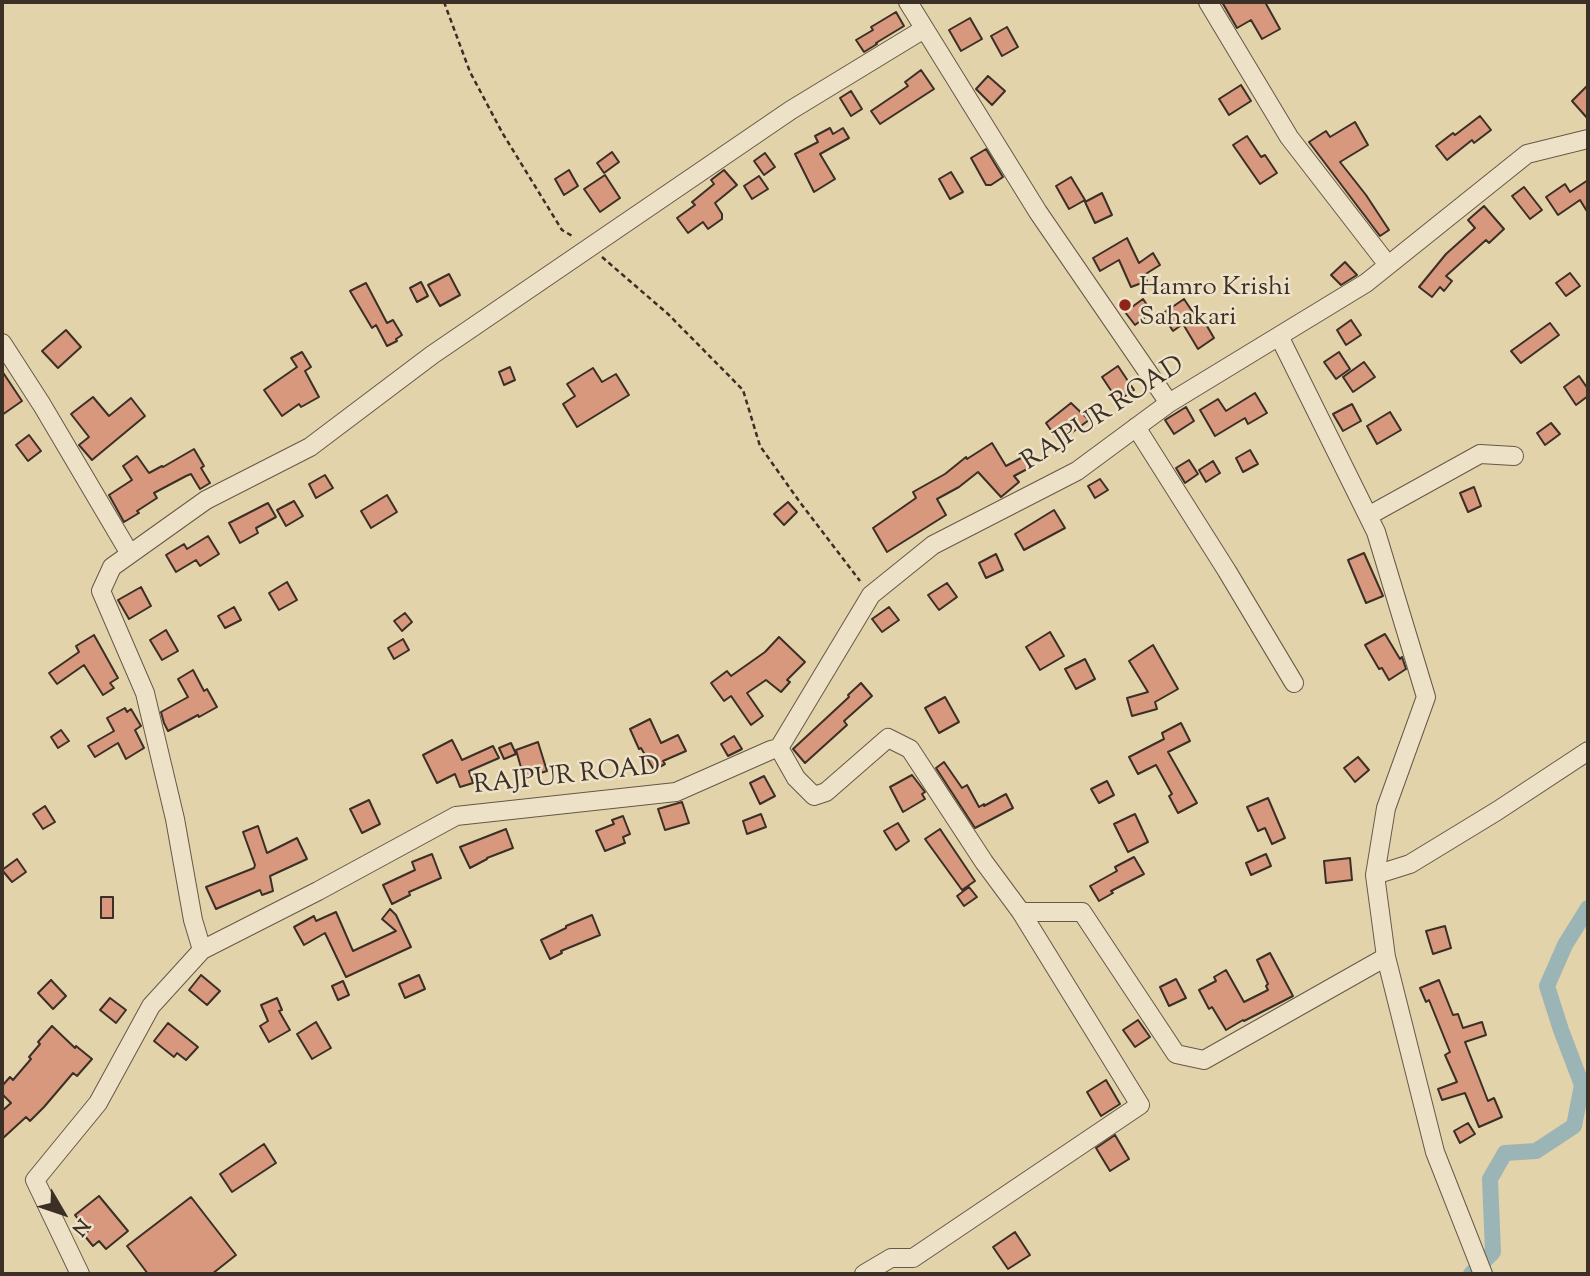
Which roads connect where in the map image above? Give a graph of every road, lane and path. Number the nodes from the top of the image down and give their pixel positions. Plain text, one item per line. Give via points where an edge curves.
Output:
1 (444, 2) edge
2 (908, 2) edge
3 (1208, 2) edge
4 (924, 29) junction
5 (1588, 139) edge
6 (590, 247) junction
7 (1388, 265) junction
8 (1279, 336) junction
9 (2, 343) edge
10 (1168, 402) junction
11 (1136, 427) junction
12 (1514, 456) dead end
13 (1368, 516) junction
14 (130, 554) junction
15 (871, 594) junction
16 (1294, 683) dead end
17 (779, 748) junction
18 (1588, 751) edge
19 (1376, 874) junction
20 (1021, 912) junction
21 (202, 950) junction
22 (1386, 957) junction
23 (80, 1274) edge
24 (864, 1274) edge
25 (1483, 1274) edge

1 - 6 path via 470,72 510,145 562,230
2 - 4 street
3 - 7 street via 1289,137
4 - 6 street via 791,110
4 - 10 street via 1038,212
5 - 7 street, RAJPUR ROAD via 1527,154
6 - 14 street via 432,355 310,447 206,500
6 - 15 path via 668,314 743,390 760,446
7 - 8 street, RAJPUR ROAD
8 - 10 street, RAJPUR ROAD
8 - 13 street
9 - 14 street
10 - 11 street, RAJPUR ROAD
11 - 15 street, RAJPUR ROAD via 1077,471 933,545
11 - 16 street
12 - 13 street via 1480,454
13 - 19 street via 1426,697 1386,808
14 - 21 street via 112,567 101,591 145,693
15 - 17 street, RAJPUR ROAD
17 - 20 street via 796,778 814,796 826,792 888,738 910,749
17 - 21 street, RAJPUR ROAD via 676,792 456,816
18 - 19 street via 1410,864
19 - 22 street
20 - 22 street via 1082,912 1176,1054 1204,1060
20 - 24 street via 1140,1105 913,1258 891,1258
21 - 23 street, RAJPUR ROAD via 151,1006 98,1103 35,1180
22 - 25 street via 1435,1152

